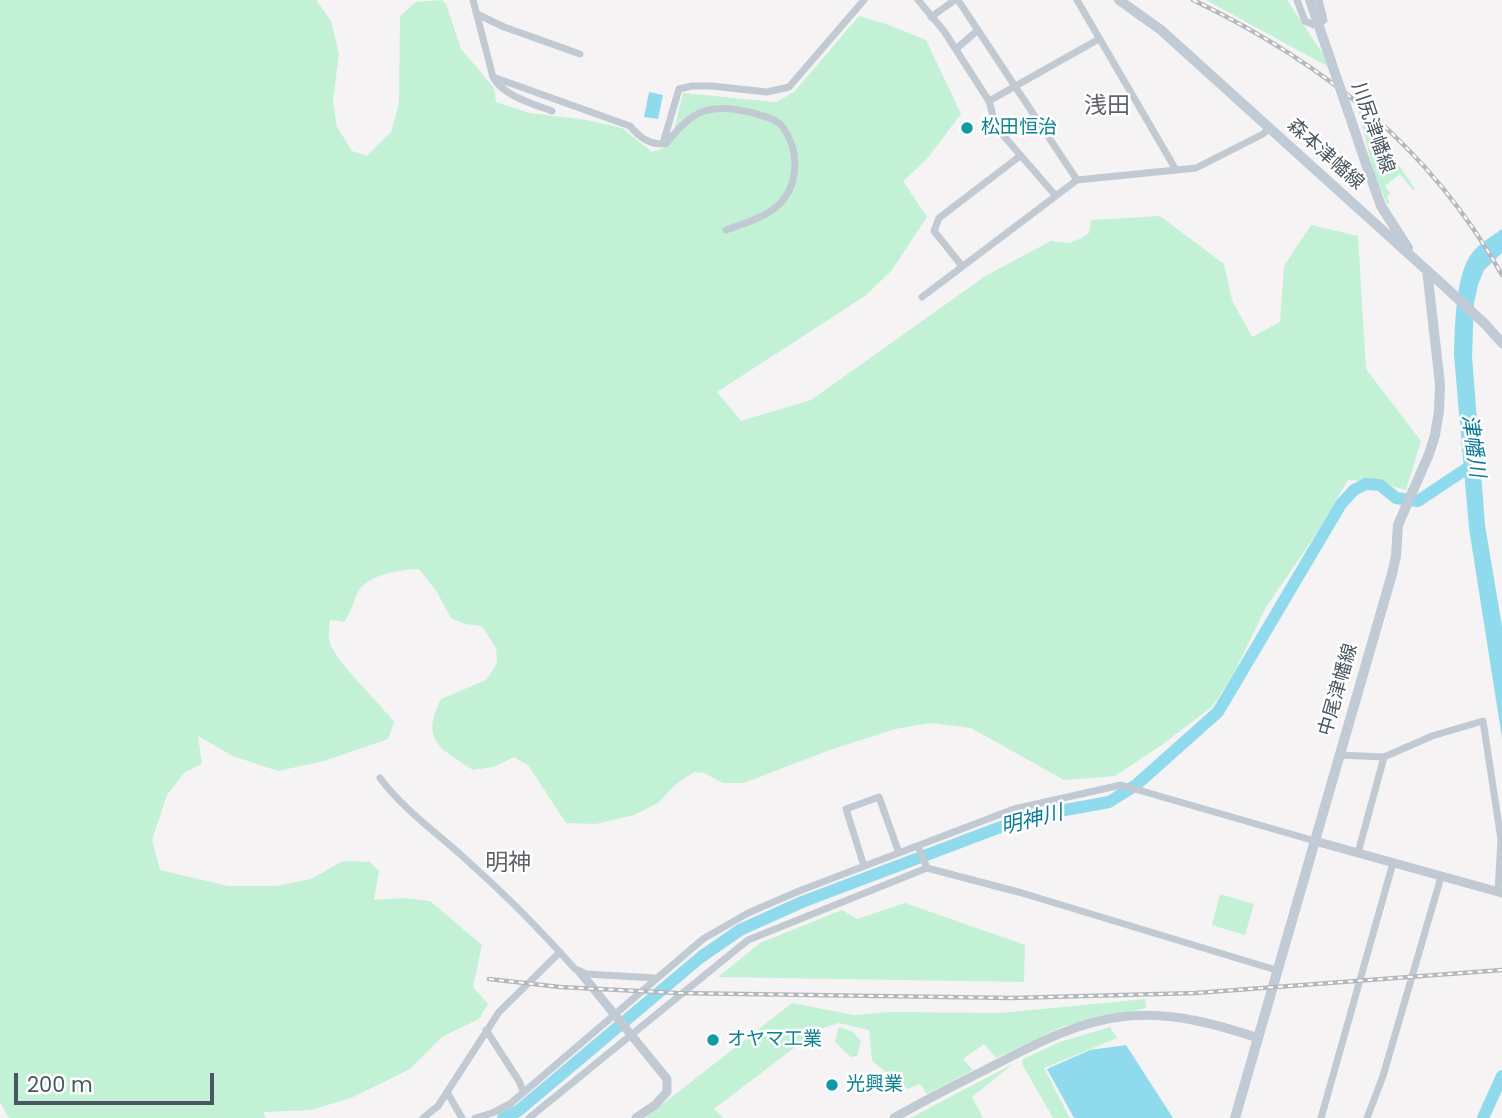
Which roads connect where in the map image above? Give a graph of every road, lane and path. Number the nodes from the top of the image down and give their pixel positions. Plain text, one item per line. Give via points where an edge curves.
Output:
1 (473, 0) edge
2 (864, 0) edge
3 (918, 0) edge
4 (956, 0) edge
5 (1077, 0) edge
6 (1119, 0) edge
7 (1297, 0) edge
8 (1310, 0) edge
9 (1319, 0) edge
10 (477, 14) junction
11 (931, 17) junction
12 (978, 30) junction
13 (1099, 39) junction
14 (956, 49) junction
15 (580, 54) dead end
16 (493, 77) junction
17 (1016, 88) junction
18 (989, 101) junction
19 (552, 111) dead end
20 (1269, 128) junction
21 (663, 144) junction
22 (1020, 156) junction
23 (1176, 170) junction
24 (1077, 180) junction
25 (1055, 195) junction
26 (726, 230) dead end
27 (1415, 259) junction
28 (962, 266) junction
29 (1427, 270) junction
30 (922, 297) dead end
31 (1502, 343) edge
32 (1339, 755) junction
33 (1384, 757) junction
34 (380, 778) dead end
35 (1315, 841) junction
36 (918, 847) junction
37 (899, 853) junction
38 (1358, 853) junction
39 (1393, 863) junction
40 (925, 865) junction
41 (864, 866) junction
42 (1441, 877) junction
43 (1500, 892) edge
44 (560, 952) junction
45 (1276, 970) junction
46 (580, 972) junction
47 (657, 978) junction
48 (616, 1015) junction
49 (486, 1030) junction
50 (630, 1032) junction
51 (1258, 1038) junction
52 (523, 1091) junction
53 (447, 1092) junction
54 (423, 1118) edge
55 (462, 1118) edge
56 (475, 1118) edge
57 (529, 1118) edge
58 (636, 1118) edge
59 (894, 1118) edge
60 (1235, 1118) edge
61 (1321, 1118) edge
62 (1367, 1118) edge

1 - 10 street
2 - 21 street via 789,87 767,92 712,86 679,89
3 - 11 street
4 - 11 street
4 - 12 street
5 - 13 street
6 - 20 main road, 森本津幡線 via 1161,30
7 - 9 street via 1305,21 1314,25 1325,17
8 - 27 main road, 川尻津幡線, bridge via 1381,206
10 - 15 street
10 - 16 street
11 - 14 street
12 - 14 street
12 - 17 street
13 - 17 street
13 - 23 street
14 - 18 street
16 - 19 street via 497,85
16 - 21 street via 630,126 647,141
17 - 18 street
17 - 24 street
18 - 22 street via 996,127
20 - 23 street via 1196,168
20 - 27 main road, 森本津幡線
21 - 26 street via 689,117 708,109 724,107 772,118 782,126 793,155 794,182 777,207
22 - 25 street
22 - 28 street via 939,218 934,231
23 - 24 street
24 - 25 street
25 - 28 street
27 - 29 main road, 森本津幡線
28 - 30 street
29 - 31 main road, 森本津幡線
29 - 32 main road, 中尾津幡線 via 1439,411 1432,444 1398,525 1392,574
32 - 33 street
32 - 35 main road, 中尾津幡線
33 - 38 street
33 - 43 street via 1483,721 1501,839
34 - 44 street via 419,821 473,865
35 - 36 street via 1121,785 1014,809
35 - 38 street
35 - 45 main road, 中尾津幡線
36 - 37 street
36 - 40 street
37 - 41 street
37 - 41 street via 879,797 846,809
38 - 39 street
39 - 42 street
39 - 61 street
40 - 45 street
40 - 50 street via 748,940
41 - 47 street via 748,913 703,939
42 - 43 street
42 - 62 street
44 - 46 street
44 - 49 street
45 - 51 main road, 中尾津幡線
46 - 47 street
46 - 48 street
47 - 48 street
48 - 50 street
48 - 52 street
49 - 52 street
49 - 53 street
50 - 57 street
50 - 58 street via 667,1079 667,1092
51 - 59 street via 1186,1018 1150,1015 1106,1020 1049,1037
51 - 60 main road, 中尾津幡線
52 - 56 street via 510,1104
53 - 54 street
53 - 55 street

